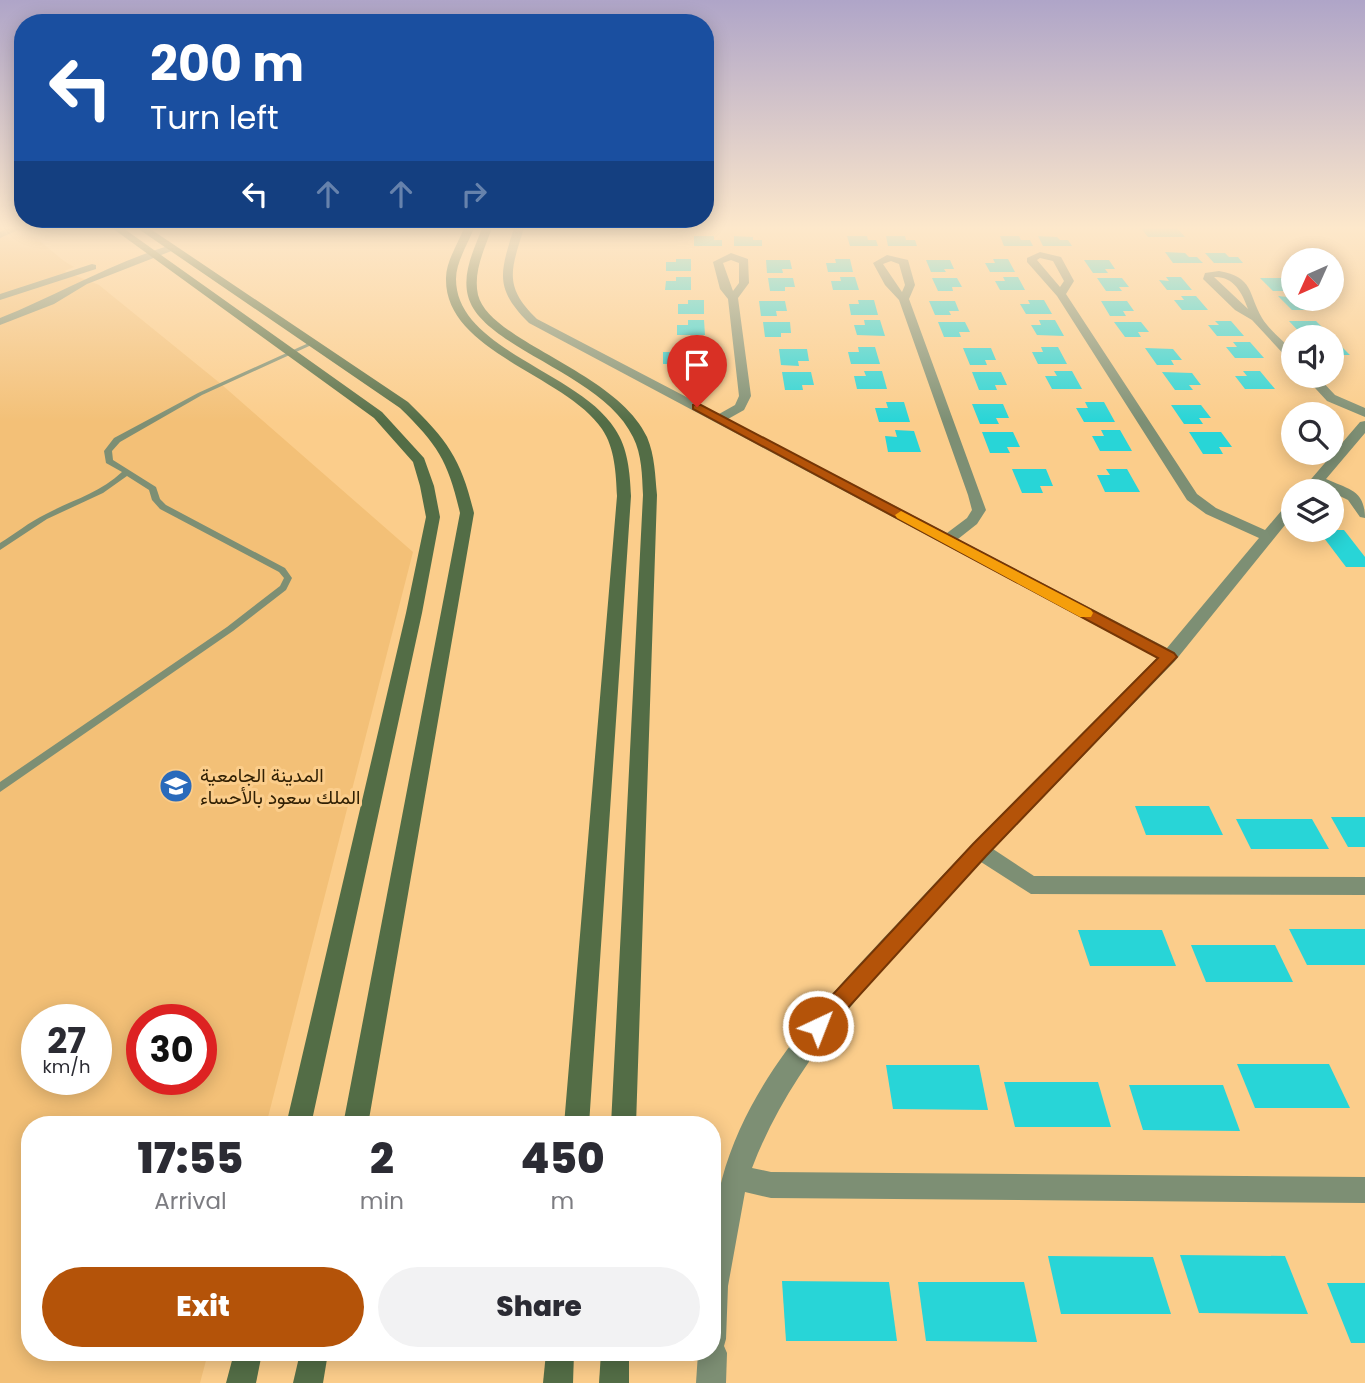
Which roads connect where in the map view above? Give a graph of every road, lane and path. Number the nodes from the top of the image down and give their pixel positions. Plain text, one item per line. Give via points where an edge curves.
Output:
1 (66, 293) edge
2 (216, 293) edge
3 (232, 293) edge
4 (452, 293) edge
5 (472, 293) edge
6 (510, 293) edge
7 (1221, 293) edge
8 (1245, 293) edge
9 (1061, 294) dead end
10 (733, 298) dead end
11 (904, 299) dead end
12 (1256, 318) junction
13 (0, 322) edge
14 (315, 342) junction
15 (1281, 345) edge
16 (292, 351) junction
17 (1321, 388) edge
18 (1365, 413) edge
19 (719, 419) junction
20 (1365, 425) edge
21 (127, 472) junction
22 (1318, 479) edge
23 (1344, 495) edge
24 (1365, 514) edge
25 (1281, 519) edge
26 (1266, 536) junction
27 (948, 540) junction
28 (0, 547) edge
29 (1169, 657) junction
30 (0, 788) edge
31 (979, 850) junction
32 (1365, 886) edge
33 (301, 1116) edge
34 (358, 1116) edge
35 (578, 1116) edge
36 (624, 1116) edge
37 (735, 1178) junction
38 (1365, 1190) edge
39 (721, 1250) edge
40 (246, 1361) edge
41 (312, 1361) edge
42 (559, 1361) edge
43 (615, 1361) edge
44 (712, 1361) edge
45 (241, 1383) edge
46 (308, 1383) edge
47 (558, 1383) edge
48 (614, 1383) edge
49 (711, 1383) edge

1 - 13 street
2 - 16 main road
3 - 14 main road
4 - 35 main road via 462,316 477,333 556,381 596,412 608,427 623,470
5 - 36 main road via 482,312 508,335 606,395 626,415 648,462
6 - 19 street via 533,321
7 - 12 street
8 - 12 street
9 - 26 street via 1192,496 1211,511
10 - 19 street via 745,396 740,407
11 - 27 street via 979,510
12 - 15 street
14 - 16 lane
14 - 34 main road via 404,405 434,434 459,480 467,513
16 - 21 lane via 117,440 108,451 109,461
16 - 33 main road via 378,415 406,444 419,461 433,517
17 - 18 street via 1331,398
19 - 27 street
20 - 22 street
21 - 28 lane via 100,495 49,515
21 - 30 lane via 153,489 163,507 282,570 288,578 283,588 230,629
23 - 24 street via 1353,497
25 - 26 street
26 - 29 street
27 - 29 street
29 - 31 street
31 - 32 street via 1031,885
31 - 37 street via 818,1026 757,1121
37 - 38 street via 771,1185
37 - 39 street
40 - 45 main road
41 - 46 main road
42 - 47 main road
43 - 48 main road
44 - 49 street

